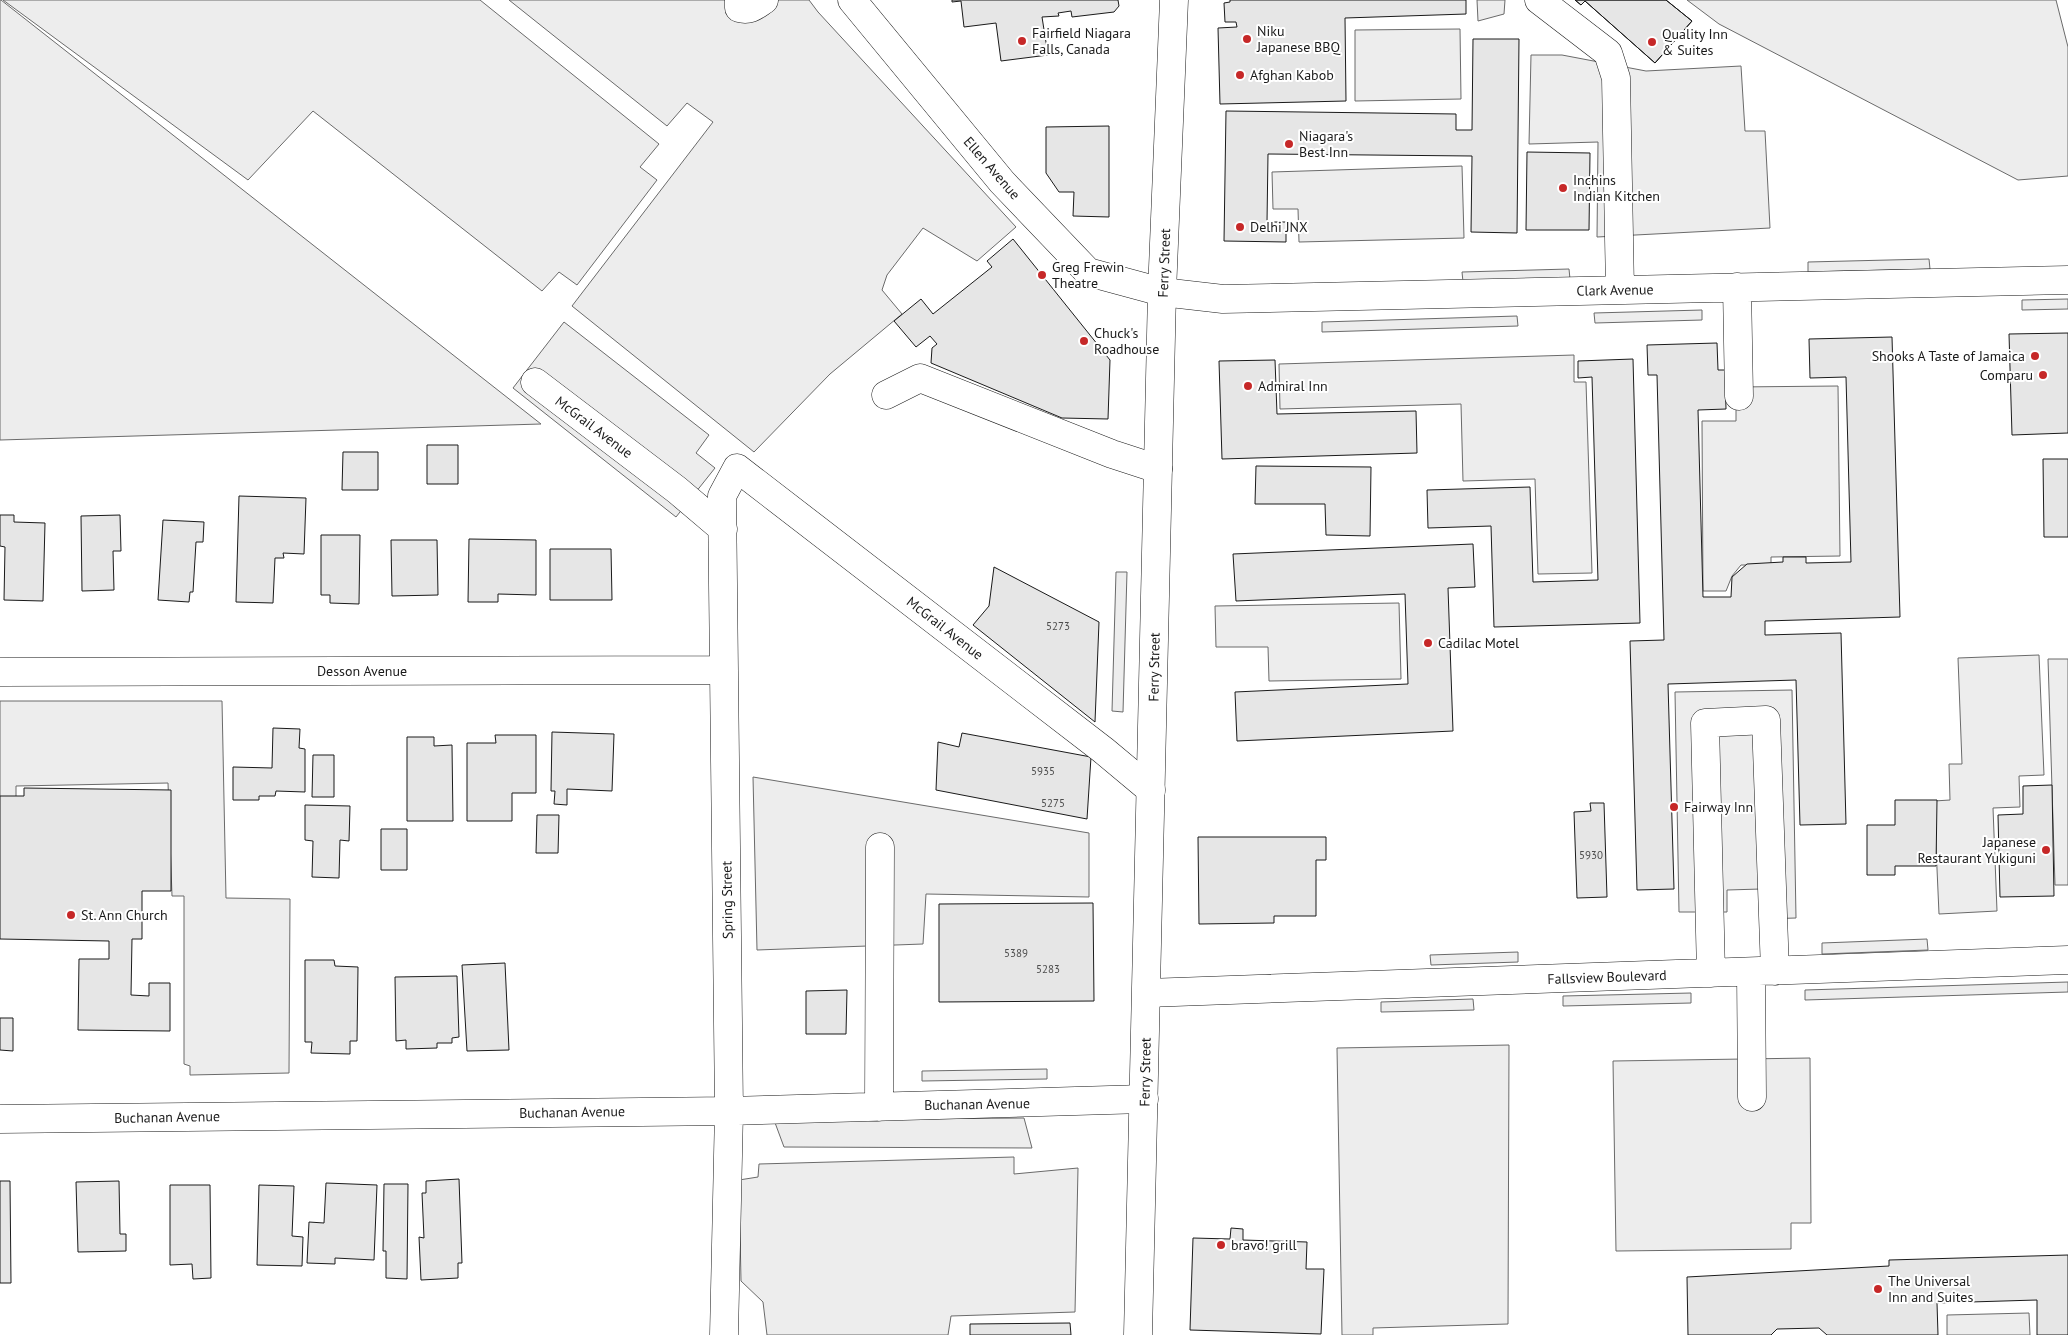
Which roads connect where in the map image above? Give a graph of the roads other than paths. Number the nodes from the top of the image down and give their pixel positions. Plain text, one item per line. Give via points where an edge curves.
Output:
1 (739, 0) edge
2 (764, 0) edge
3 (852, 0) edge
4 (1174, 0) edge
5 (1539, 0) edge
6 (2068, 280) edge
7 (1737, 287) junction
8 (1620, 290) junction
9 (1162, 292) junction
10 (535, 382) dead end
11 (886, 395) dead end
12 (1739, 396) dead end
13 (737, 468) joint
14 (1158, 468) junction
15 (723, 529) junction
16 (724, 670) junction
17 (0, 672) edge
18 (1151, 790) junction
19 (880, 847) dead end
20 (2068, 960) edge
21 (1763, 971) junction
22 (1711, 973) junction
23 (1147, 993) junction
24 (1752, 1097) dead end
25 (1144, 1099) junction
26 (879, 1107) junction
27 (729, 1111) junction
28 (0, 1119) edge
29 (724, 1335) edge
30 (1138, 1335) edge

1 - 2 street via 739,8 745,10
3 - 9 street, Ellen Avenue via 1002,182 1088,272
4 - 9 street, Ferry Street
5 - 8 street via 1608,53 1616,78
6 - 7 street, Clark Avenue
7 - 8 street, Clark Avenue
7 - 12 street
8 - 9 street, Clark Avenue via 1223,299
9 - 14 street, Ferry Street
10 - 15 street, McGrail Avenue via 678,490
11 - 14 street via 920,378 1112,454
13 - 15 street, Spring Street via 722,496
13 - 18 street, McGrail Avenue
14 - 18 street, Ferry Street
15 - 16 street, Spring Street
16 - 17 street, Desson Avenue
16 - 27 street, Spring Street
18 - 23 street, Ferry Street
19 - 26 street
20 - 21 street, Fallsview Boulevard
21 - 22 street, Fallsview Boulevard
21 - 22 street via 1766,720 1705,723
21 - 24 street
22 - 23 street, Fallsview Boulevard
23 - 25 street, Ferry Street
25 - 26 street, Buchanan Avenue
25 - 30 street, Ferry Street
26 - 27 street, Buchanan Avenue
27 - 28 street, Buchanan Avenue
27 - 29 street, Spring Street

